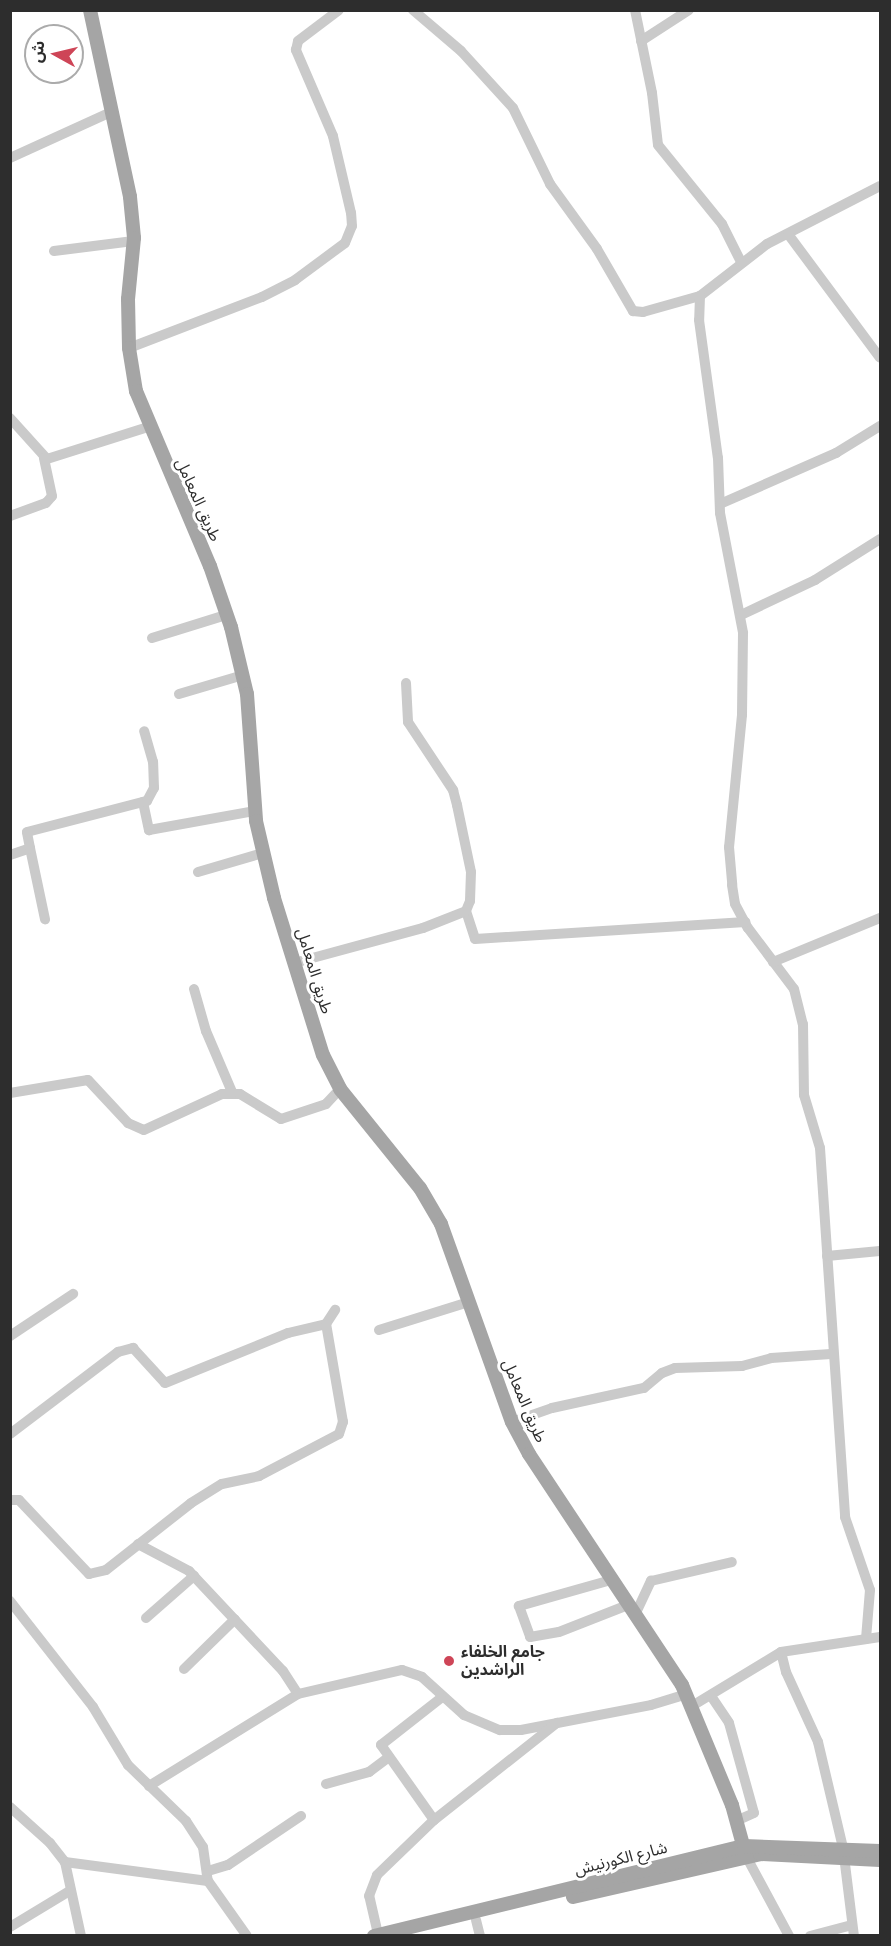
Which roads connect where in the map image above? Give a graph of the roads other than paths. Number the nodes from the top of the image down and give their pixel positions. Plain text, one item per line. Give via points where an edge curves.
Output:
1 (90, 10) edge
2 (339, 10) edge
3 (413, 10) edge
4 (635, 10) edge
5 (689, 10) edge
6 (641, 41) junction
7 (111, 112) junction
8 (10, 158) edge
9 (880, 186) edge
10 (788, 234) junction
11 (133, 241) junction
12 (54, 251) dead end
13 (741, 262) junction
14 (700, 296) junction
15 (129, 348) junction
16 (880, 358) edge
17 (10, 418) edge
18 (148, 426) junction
19 (880, 426) edge
20 (44, 458) junction
21 (720, 504) junction
22 (10, 516) edge
23 (880, 539) edge
24 (226, 615) junction
25 (741, 615) junction
26 (152, 638) dead end
27 (243, 675) junction
28 (406, 683) dead end
29 (179, 694) dead end
30 (144, 731) dead end
31 (142, 801) junction
32 (255, 811) junction
33 (30, 848) junction
34 (264, 853) junction
35 (10, 855) edge
36 (198, 872) dead end
37 (466, 911) junction
38 (880, 918) edge
39 (45, 919) dead end
40 (745, 922) junction
41 (773, 962) junction
42 (294, 963) junction
43 (194, 989) dead end
44 (340, 1089) junction
45 (232, 1092) junction
46 (10, 1093) edge
47 (880, 1251) edge
48 (827, 1256) junction
49 (74, 1294) dead end
50 (469, 1302) junction
51 (335, 1310) dead end
52 (326, 1324) junction
53 (379, 1330) dead end
54 (10, 1336) edge
55 (831, 1354) junction
56 (512, 1422) junction
57 (10, 1434) edge
58 (10, 1500) edge
59 (138, 1544) junction
60 (732, 1562) dead end
61 (195, 1576) junction
62 (611, 1580) junction
63 (10, 1601) edge
64 (631, 1610) junction
65 (146, 1618) dead end
66 (235, 1619) junction
67 (880, 1637) edge
68 (866, 1640) junction
69 (781, 1652) junction
70 (184, 1669) dead end
71 (298, 1694) junction
72 (711, 1696) junction
73 (441, 1698) junction
74 (689, 1700) junction
75 (560, 1721) junction
76 (389, 1757) junction
77 (326, 1784) dead end
78 (149, 1785) junction
79 (10, 1807) edge
80 (301, 1816) dead end
81 (434, 1820) junction
82 (736, 1821) junction
83 (745, 1851) junction
84 (880, 1851) edge
85 (843, 1853) junction
86 (880, 1860) edge
87 (65, 1862) junction
88 (208, 1876) junction
89 (71, 1890) junction
90 (476, 1920) junction
91 (10, 1927) edge
92 (853, 1930) edge
93 (81, 1935) edge
94 (247, 1935) edge
95 (376, 1935) edge
96 (410, 1935) edge
97 (480, 1935) edge
98 (789, 1935) edge
99 (810, 1935) edge

1 - 7 main road, طريق المعامل
2 - 15 street via 298,41 296,50 333,136 352,219 345,243 295,280 262,297
3 - 14 street via 461,51 513,108 550,184 597,249 633,311 643,312
4 - 6 street
5 - 6 street
6 - 13 street via 658,145 722,224
7 - 8 street
7 - 11 main road, طريق المعامل via 130,197
9 - 10 street
10 - 13 street
10 - 16 street
11 - 12 street
11 - 15 main road, طريق المعامل
13 - 14 street
14 - 21 street via 699,320 713,405
15 - 18 main road, طريق المعامل via 136,391
17 - 20 street
18 - 20 street
18 - 24 main road, طريق المعامل via 210,566
19 - 21 street via 836,453
20 - 22 street via 52,496 46,503
21 - 25 street
23 - 25 street via 833,570
24 - 26 street
24 - 27 main road, طريق المعامل
25 - 40 street via 743,712 729,847 735,904
27 - 29 street
27 - 32 main road, طريق المعامل
28 - 37 street via 408,722 453,790 457,805 471,872
30 - 31 street via 153,762 154,788
31 - 32 street via 149,830
31 - 33 street via 27,832
32 - 34 main road, طريق المعامل
33 - 35 street
33 - 39 street
34 - 36 street
34 - 42 main road, طريق المعامل
37 - 40 street via 475,939
37 - 42 street via 423,928
38 - 41 street
40 - 41 street
41 - 48 street via 794,989 803,1024 804,1095 820,1148
42 - 44 main road, طريق المعامل via 323,1055
43 - 45 street via 206,1031
44 - 45 street via 326,1104 281,1119
44 - 50 main road, طريق المعامل via 420,1188 441,1224
45 - 46 street via 144,1130 128,1123 88,1080
47 - 48 street
48 - 55 street
49 - 54 street
50 - 53 street
50 - 56 main road, طريق المعامل
51 - 52 street
52 - 57 street via 288,1333 165,1383 133,1348 118,1352
52 - 59 street via 343,1422 339,1434 258,1476 222,1484
55 - 56 street via 771,1358 742,1366 675,1368 644,1388 552,1408
55 - 68 street via 845,1517 870,1590
56 - 62 main road, طريق المعامل
58 - 59 street via 19,1500 89,1574 106,1570
59 - 61 street
60 - 64 street via 651,1581
61 - 65 street
61 - 66 street
62 - 64 main road, طريق المعامل
62 - 64 street via 519,1606 530,1637
63 - 78 street via 93,1707 128,1765
64 - 74 main road, طريق المعامل
66 - 70 street
66 - 71 street via 283,1671
67 - 68 street
68 - 69 street
69 - 72 street
69 - 85 street via 818,1742
71 - 73 street via 402,1670 422,1677
71 - 78 street
72 - 74 street
72 - 82 street via 729,1723 754,1813
73 - 75 street via 464,1715 500,1730 521,1730
73 - 76 street via 381,1745
74 - 75 street
74 - 82 main road, طريق المعامل
75 - 81 street
76 - 77 street via 369,1772
76 - 81 street
78 - 88 street via 192,1830 202,1847
79 - 87 street
80 - 88 street
81 - 95 street via 384,1866 371,1885 370,1908
82 - 83 main road, طريق المعامل
83 - 85 main road, شارع الكورنيش
83 - 90 main road, شارع الكورنيش
83 - 95 main road, شارع الكورنيش
83 - 98 street
84 - 85 main road, شارع الكورنيش
85 - 86 main road, شارع الكورنيش
85 - 92 street
87 - 88 street
87 - 89 street
88 - 94 street
89 - 91 street
89 - 93 street
90 - 96 main road, شارع الكورنيش
90 - 97 street
92 - 99 street

